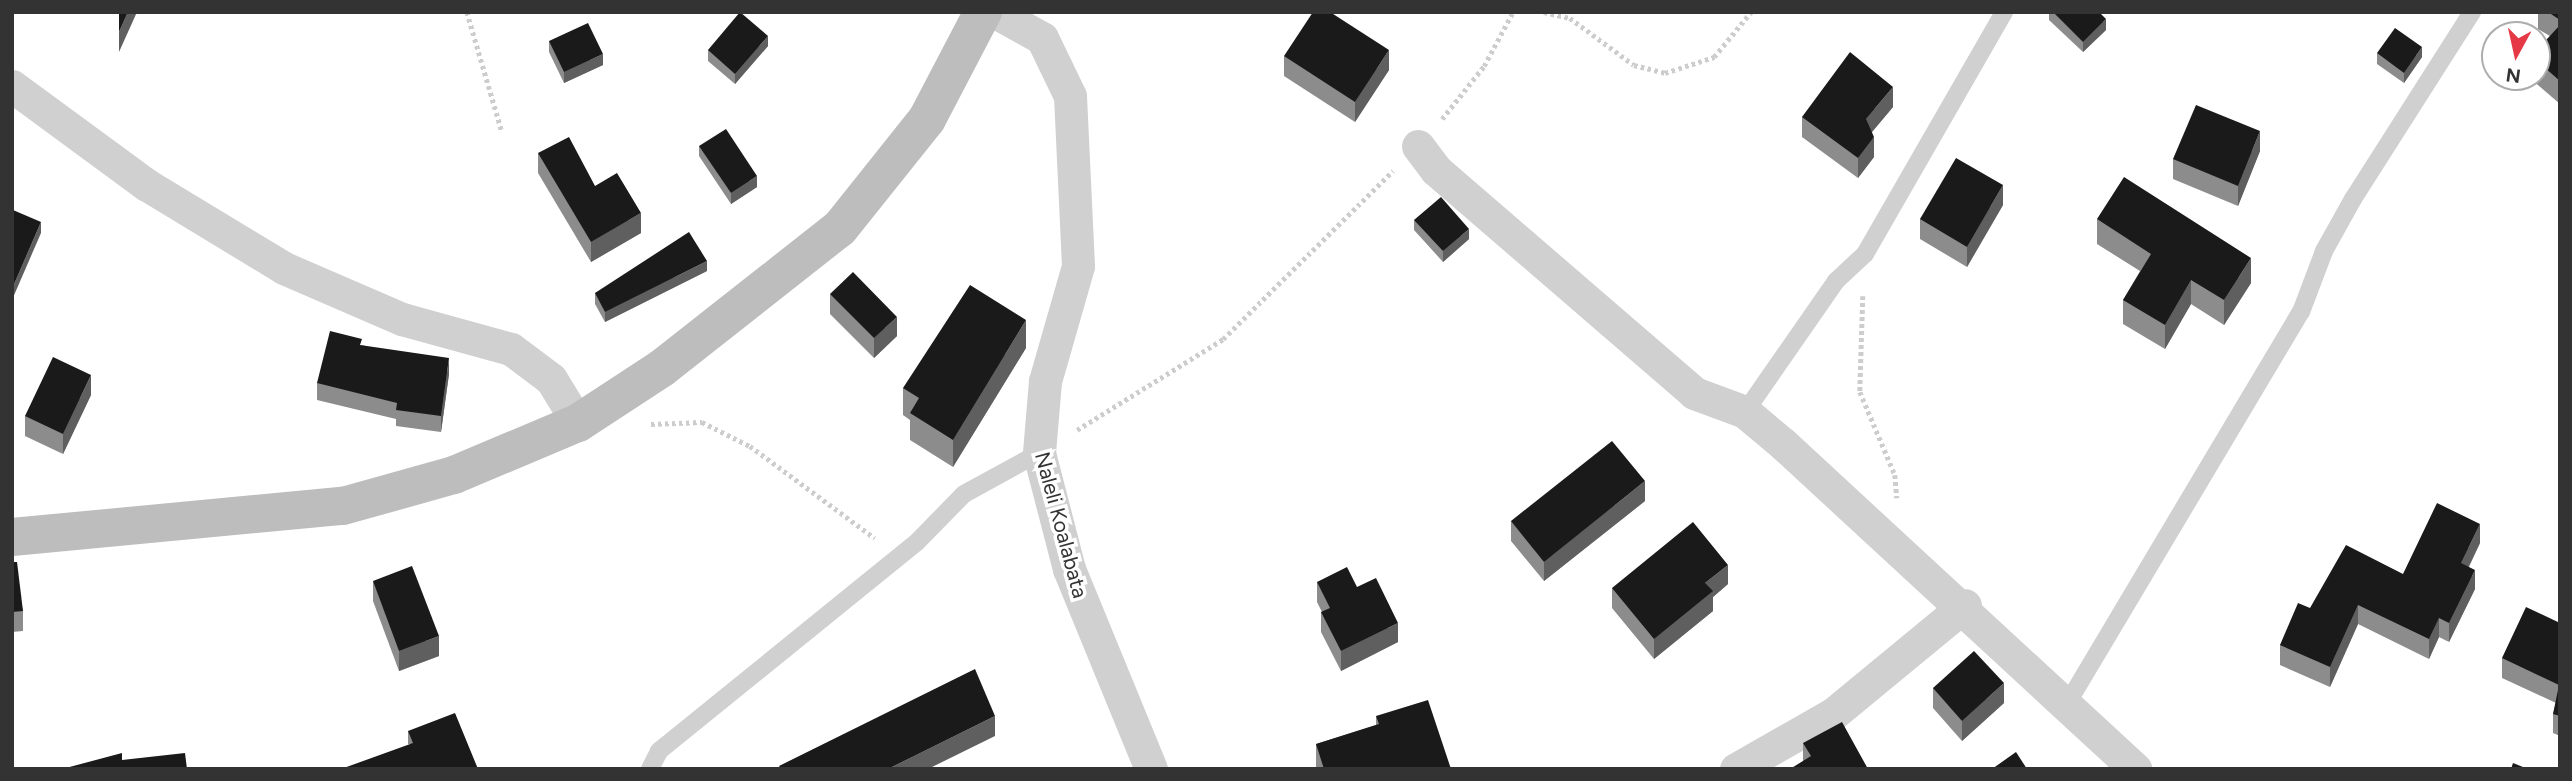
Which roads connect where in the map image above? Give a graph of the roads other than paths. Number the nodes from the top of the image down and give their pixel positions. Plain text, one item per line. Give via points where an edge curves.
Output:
1 (983, 12) edge
2 (995, 12) edge
3 (2004, 12) edge
4 (2472, 12) edge
5 (12, 86) edge
6 (1418, 146) road end
7 (1745, 412) junction
8 (578, 424) junction
9 (1039, 453) junction
10 (12, 537) edge
11 (1965, 605) junction
12 (2067, 704) junction
13 (650, 769) edge
14 (1152, 769) edge
15 (1736, 769) edge
16 (2135, 769) edge

1 - 8 street via 927,119 840,228
2 - 9 street, Naleli Koalabata via 1042,38 1070,96 1078,265 1045,382
3 - 7 lane via 1865,254 1836,281
4 - 12 lane via 2353,199 2324,251 2301,312
5 - 8 street via 147,185 284,268 402,319 512,349 551,379
6 - 7 street via 1436,170 1694,393
7 - 11 street
8 - 10 street via 454,475 343,506
9 - 13 lane via 964,494 900,555 659,751
9 - 14 street, Naleli Koalabata via 1069,569
11 - 12 street
11 - 15 street via 1833,714
12 - 16 street via 2107,749

